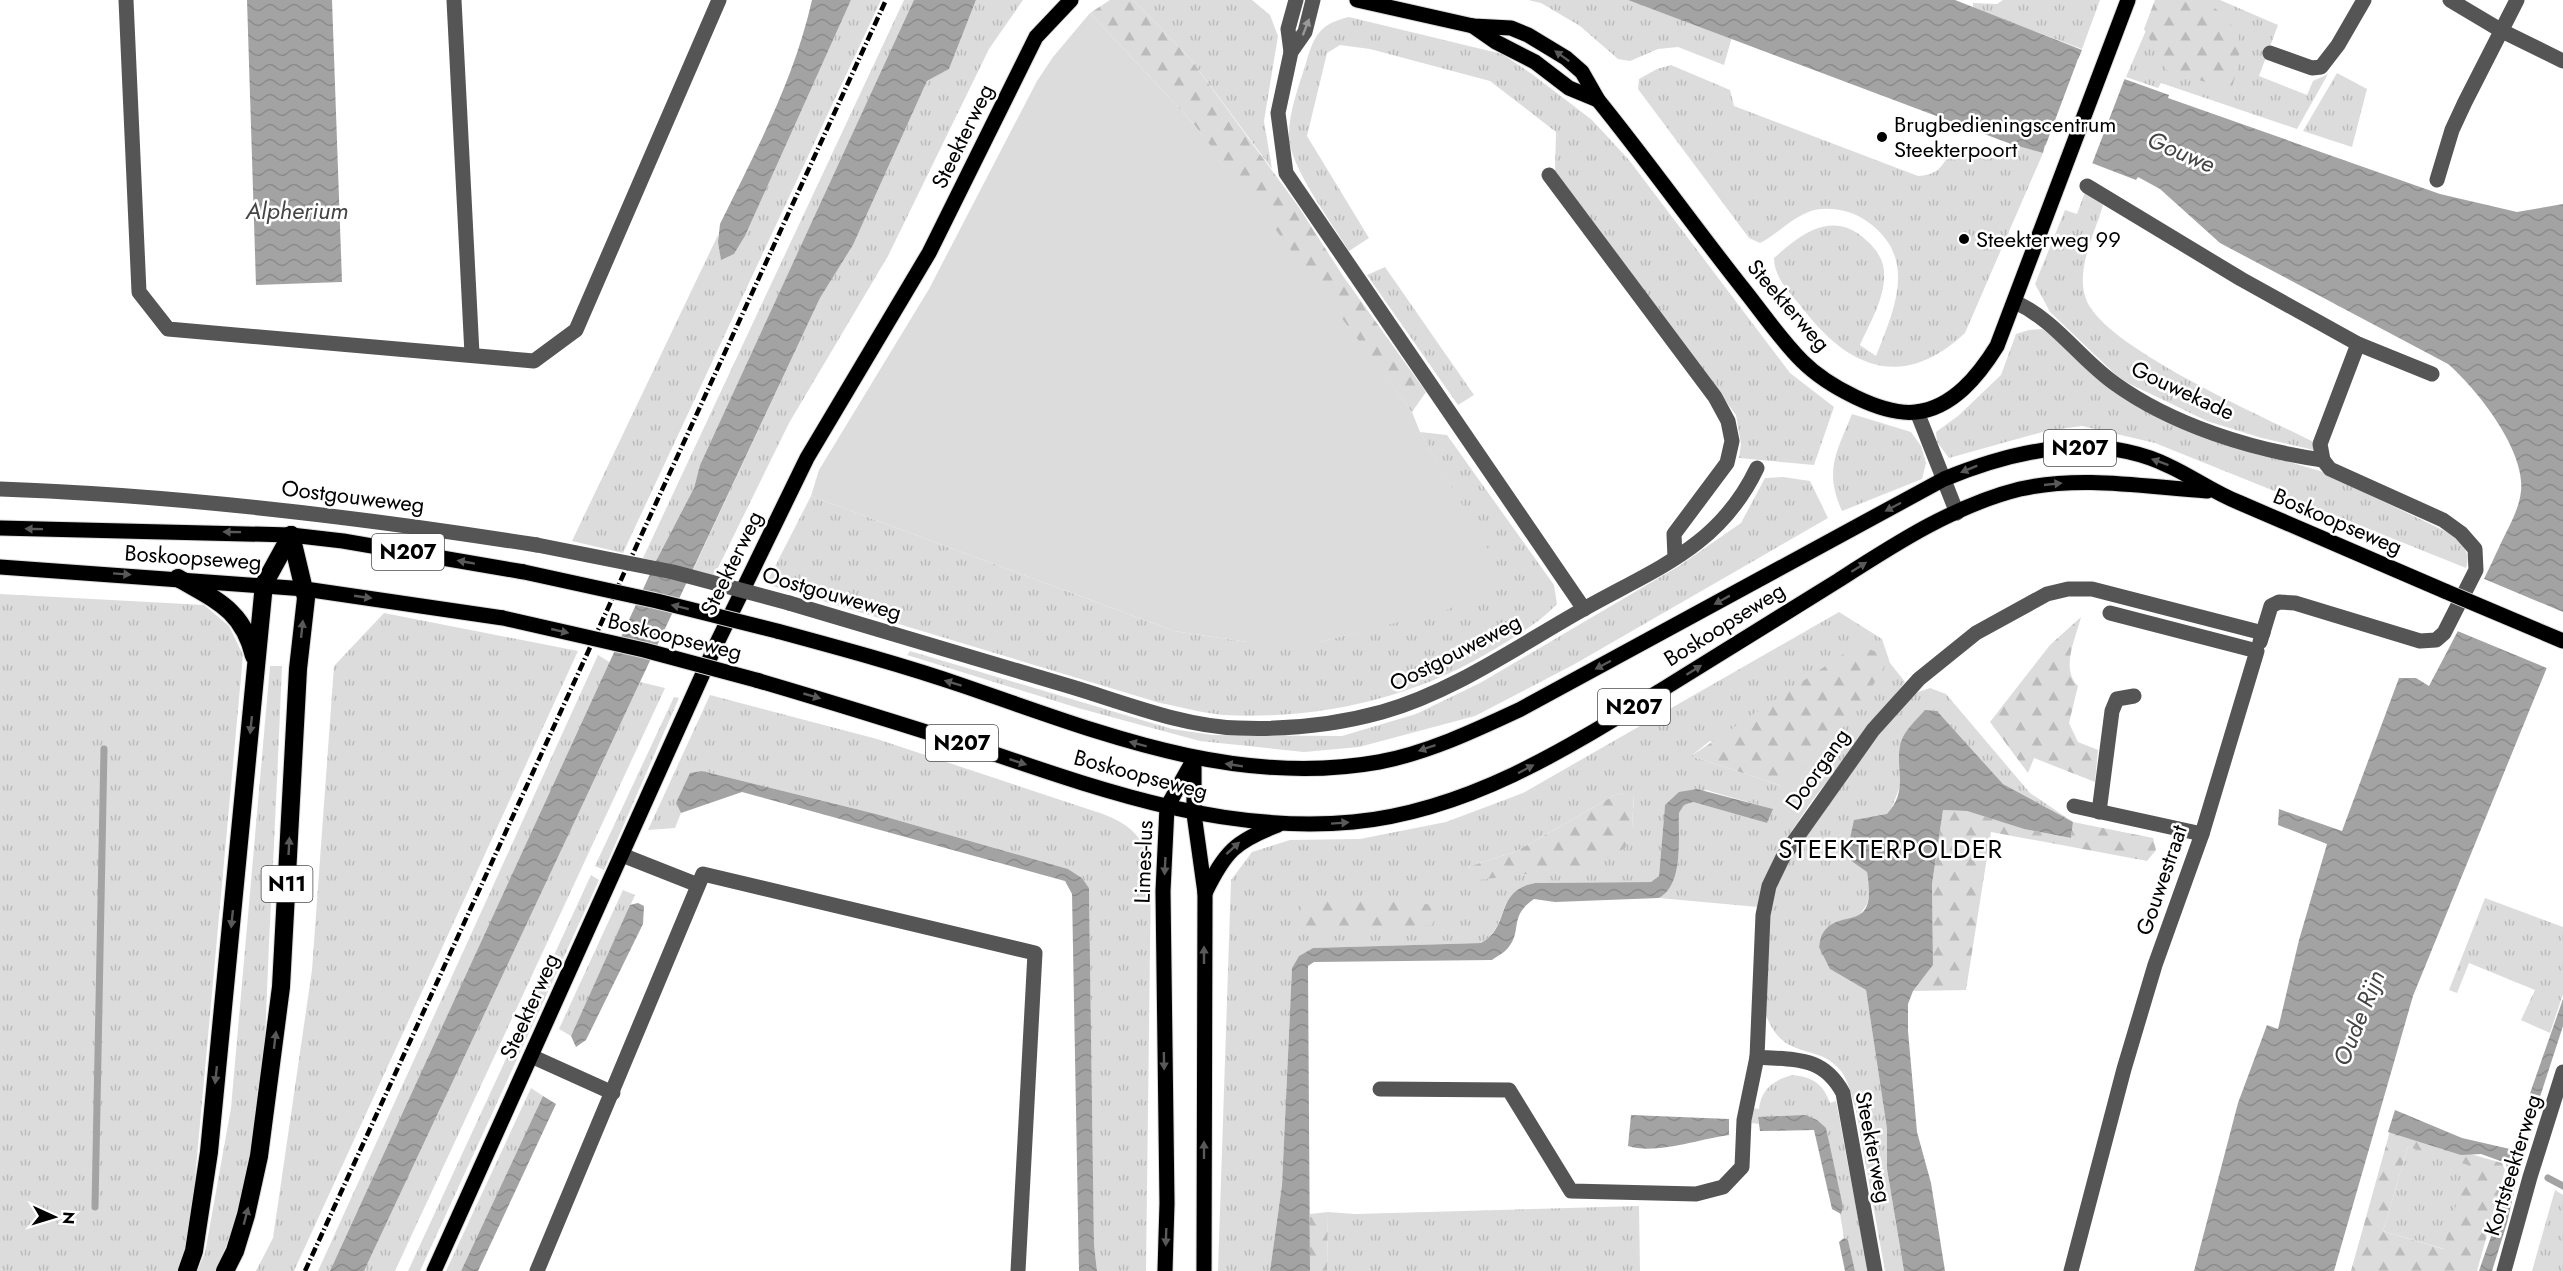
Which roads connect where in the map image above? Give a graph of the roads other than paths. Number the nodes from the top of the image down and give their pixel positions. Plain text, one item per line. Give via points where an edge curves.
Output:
1 (126, 0) edge
2 (454, 0) edge
3 (719, 0) edge
4 (1071, 0) edge
5 (1296, 0) edge
6 (1313, 0) edge
7 (1357, 0) edge
8 (2128, 0) edge
9 (2364, 0) edge
10 (2450, 0) edge
11 (2517, 0) edge
12 (1473, 26) junction
13 (2502, 31) junction
14 (1291, 52) junction
15 (2270, 53) dead end
16 (2563, 61) edge
17 (1598, 100) junction
18 (1549, 175) dead end
19 (2437, 180) dead end
20 (2087, 186) dead end
21 (2015, 302) junction
22 (2358, 344) junction
23 (472, 354) junction
24 (2432, 374) dead end
25 (1917, 412) junction
26 (2323, 460) junction
27 (1756, 468) dead end
28 (1944, 479) junction
29 (0, 489) edge
30 (2210, 491) junction
31 (1957, 513) junction
32 (0, 528) edge
33 (291, 535) junction
34 (2475, 549) joint
35 (1675, 558) junction
36 (0, 567) edge
37 (178, 578) junction
38 (264, 584) junction
39 (305, 588) junction
40 (1584, 609) junction
41 (2110, 613) dead end
42 (2263, 633) junction
43 (2563, 641) edge
44 (2257, 651) junction
45 (256, 667) junction
46 (2134, 696) dead end
47 (1194, 759) junction
48 (2074, 806) dead end
49 (1167, 807) junction
50 (2099, 812) junction
51 (1194, 814) junction
52 (1281, 824) junction
53 (2202, 834) junction
54 (622, 855) junction
55 (698, 885) junction
56 (1205, 893) junction
57 (531, 1056) junction
58 (1757, 1058) junction
59 (2563, 1072) edge
60 (1380, 1089) dead end
61 (613, 1093) junction
62 (187, 1271) edge
63 (225, 1271) edge
64 (434, 1271) edge
65 (537, 1271) edge
66 (1018, 1271) edge
67 (1165, 1271) edge
68 (1204, 1271) edge
69 (1875, 1271) edge
70 (2072, 1271) edge
71 (2504, 1271) edge

1 - 23 street via 140,292 168,329
2 - 23 street
3 - 23 street via 576,330 534,361
4 - 54 main road, Steekterweg via 1036,37 929,253 807,458 714,649
5 - 14 street via 1288,29
14 -> 6 street via 1305,32
7 - 12 main road, Steekterweg
8 - 21 main road, Steekterweg
9 - 15 street via 2320,67 2312,68
10 - 13 street
11 - 13 street
12 - 17 main road, Steekterweg via 1535,62 1569,88
17 -> 12 main road, Steekterweg via 1582,72 1548,46 1511,28
13 - 16 street
13 - 19 street via 2460,111
14 - 40 street via 1278,113 1286,173
17 - 25 main road, Steekterweg via 1804,363 1857,398 1901,413
18 - 35 street via 1715,397 1728,421 1732,441 1727,463 1674,534
20 - 22 street
21 - 25 main road, Steekterweg via 1997,346 1980,373 1966,388 1935,407
21 - 26 street, Gouwekade via 2050,323 2113,382 2153,406 2214,432
22 - 24 street
22 - 26 street via 2320,444
25 - 28 street
26 - 34 street, Gouwekade via 2330,470 2443,520
27 - 35 street, Oostgouweweg via 1729,515
30 -> 28 main road, Boskoopseweg / N207 via 2170,466 2109,449 2026,451
28 - 31 street
28 -> 47 main road, Boskoopseweg / N207 via 1474,731 1402,756 1330,768 1245,766
29 - 40 street, Oostgouweweg, bridge via 284,510 537,544 673,572 1169,716 1236,728 1309,727 1405,705 1477,670
31 -> 30 main road, Boskoopseweg / N207 via 2002,494 2070,482
30 - 43 main road, Boskoopseweg / N207, bridge
52 -> 31 main road, Boskoopseweg / N207 via 1356,822 1400,814 1442,804 1504,780 1613,720 1899,542
33 -> 32 main road, Boskoopseweg / N207
33 - 38 highway, N11
33 - 39 highway, N11
47 -> 33 main road, Boskoopseweg / N207, bridge via 777,631 657,601 524,572
34 - 42 street, Gouwestraat via 2476,570 2444,633 2436,640 2420,641 2295,603 2279,602 2271,606
35 - 40 street, Oostgouweweg
36 -> 37 main road, Boskoopseweg / N207
37 - 38 main road, Boskoopseweg / N207
37 - 45 highway, N11 via 221,602 238,619 249,636
38 - 39 main road, Boskoopseweg / N207
38 - 45 highway, N11
39 -> 49 main road, Boskoopseweg / N207, bridge via 503,618 644,650 878,716
63 -> 39 highway, N11 via 246,1215 269,1087 281,987
41 - 44 street
42 - 44 street, Gouwestraat
42 - 58 street, Doorgang via 2092,589 2068,589 2047,594 1976,633 1935,666 1873,730 1783,857 1769,886 1763,915
44 - 53 street, Gouwestraat
45 -> 62 highway, N11 via 209,1152 195,1251
46 - 50 street via 2117,699 2112,711
47 - 49 main road, Limes-lus
47 - 51 main road
48 - 50 street
49 - 51 main road, Boskoopseweg / N207
49 -> 67 main road, Limes-lus via 1163,891
50 - 53 street
51 - 52 main road, Boskoopseweg / N207
51 - 56 main road
56 -> 52 main road via 1231,849
53 - 70 street, Gouwestraat via 2136,1027
54 - 55 street
54 - 57 main road, Steekterweg
55 - 61 street
55 - 66 street via 703,873 1035,953
68 -> 56 main road
57 - 61 street
57 - 64 main road, Steekterweg
58 - 60 street via 1744,1120 1742,1167 1723,1187 1696,1194 1571,1191 1509,1090
58 - 69 street, Steekterweg via 1812,1063 1834,1077 1843,1094
59 - 71 street, Kortsteekterweg
61 - 65 street

